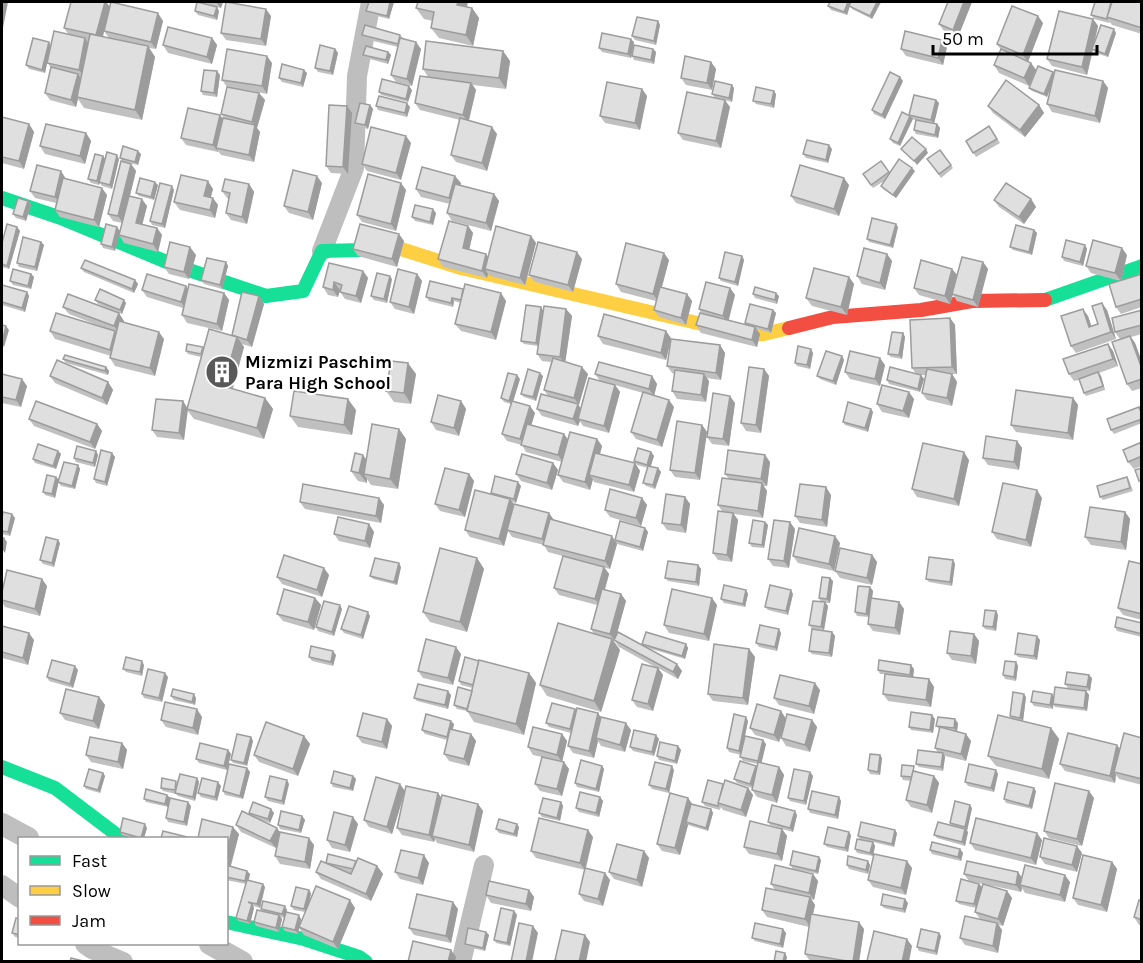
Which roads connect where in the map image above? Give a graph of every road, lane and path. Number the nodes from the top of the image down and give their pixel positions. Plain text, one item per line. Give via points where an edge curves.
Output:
1 (371, 2) edge
2 (2, 198) edge
3 (322, 251) junction
4 (1142, 266) edge
5 (2, 768) edge
6 (120, 837) edge
7 (484, 865) dead end
8 (2, 885) edge
9 (18, 897) edge
10 (228, 922) edge
11 (86, 945) edge
12 (123, 962) edge
13 (366, 962) edge
14 (461, 962) edge

1 - 3 street via 357,76 354,168
2 - 3 street via 266,296 303,291
3 - 4 street via 404,249 461,268 749,335 833,317 972,301 1048,300
5 - 6 street via 55,788
7 - 14 street
8 - 9 street
10 - 13 street via 304,939
11 - 12 street

